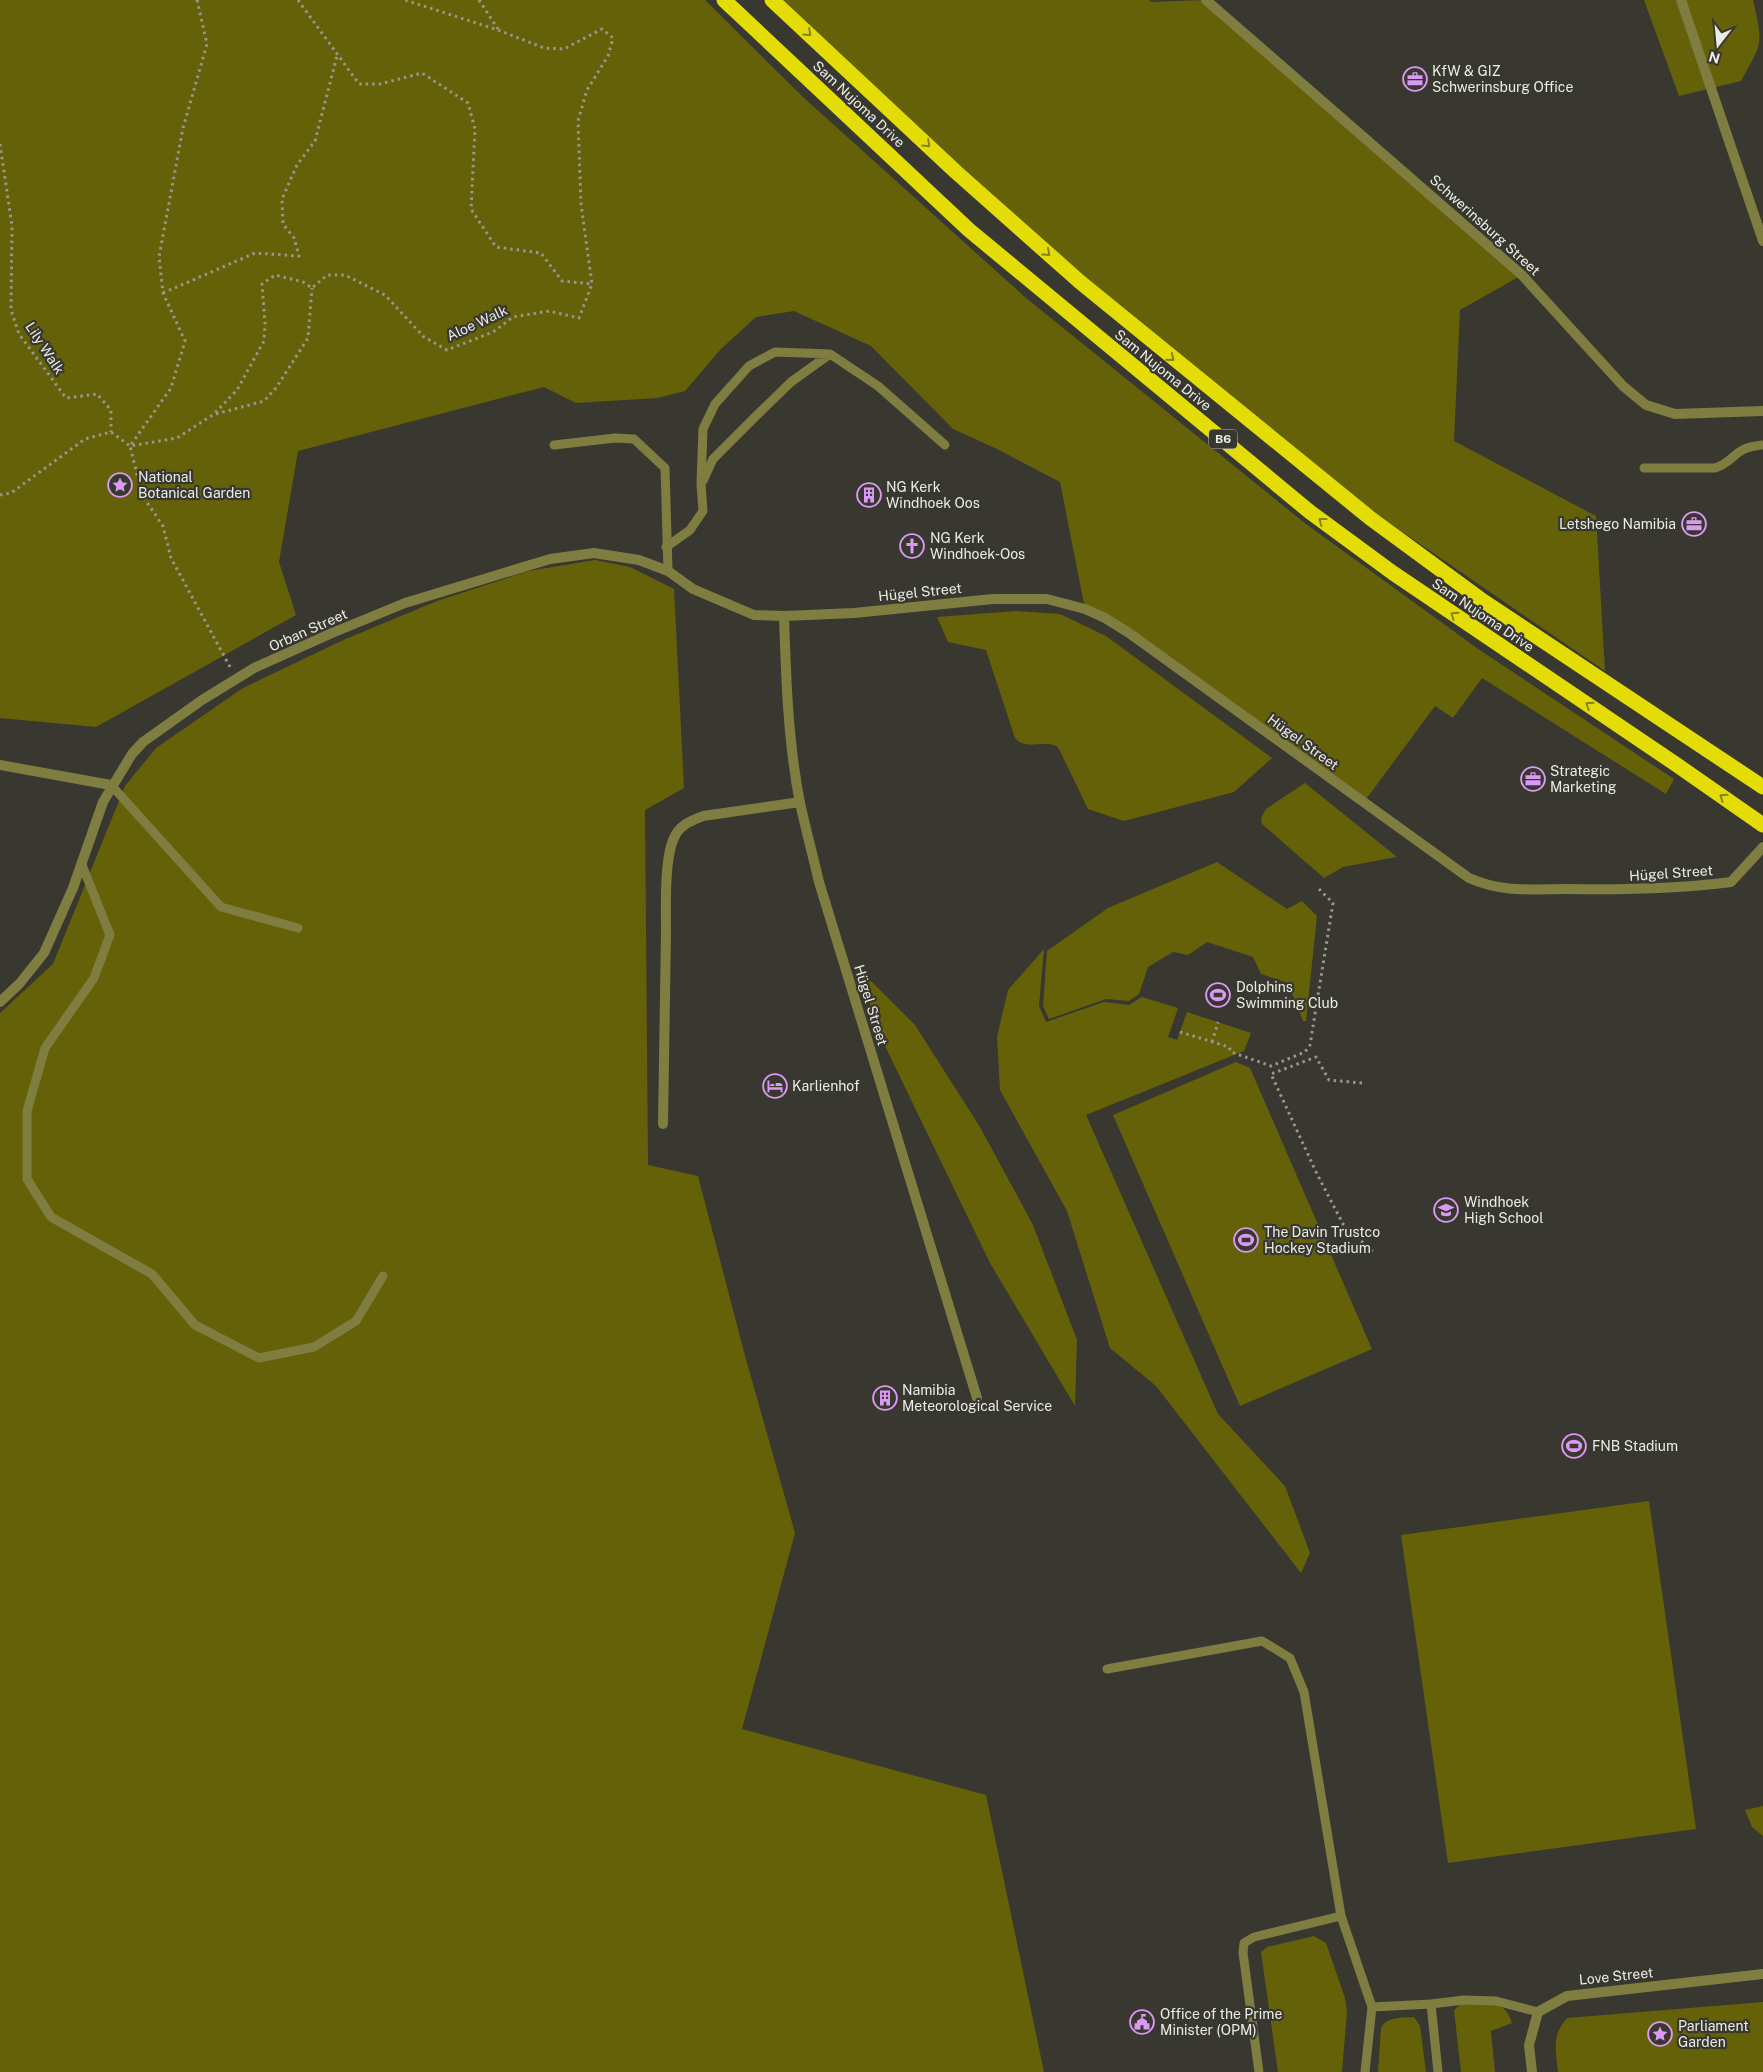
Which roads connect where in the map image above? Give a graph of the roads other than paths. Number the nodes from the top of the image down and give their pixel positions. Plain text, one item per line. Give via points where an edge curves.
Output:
1 (724, 0) edge
2 (772, 0) edge
3 (1206, 0) edge
4 (1681, 0) edge
5 (1763, 241) edge
6 (830, 354) junction
7 (1763, 411) edge
8 (1763, 444) edge
9 (554, 445) dead end
10 (945, 445) dead end
11 (1644, 468) dead end
12 (701, 484) junction
13 (666, 547) junction
14 (668, 571) junction
15 (784, 616) junction
16 (0, 765) edge
17 (111, 785) junction
18 (1763, 787) edge
19 (800, 802) junction
20 (1763, 826) edge
21 (1763, 846) edge
22 (82, 864) junction
23 (298, 928) dead end
24 (0, 1002) edge
25 (663, 1124) dead end
26 (383, 1276) dead end
27 (977, 1398) dead end
28 (1107, 1669) dead end
29 (1341, 1916) junction
30 (1763, 1974) edge
31 (1431, 2004) junction
32 (1372, 2007) junction
33 (1538, 2012) junction
34 (1259, 2072) edge
35 (1366, 2072) edge
36 (1438, 2072) edge
37 (1532, 2072) edge

20 -> 1 highway, Sam Nujoma Drive / B6 via 1393,573 1310,512 969,230
2 -> 18 highway, Sam Nujoma Drive / B6 via 956,172 1080,282 1370,518 1483,601
3 - 7 street, Schwerinsburg Street via 1522,275 1623,386 1646,405 1675,414
4 - 5 street
6 - 10 lane via 878,386
6 - 12 lane via 791,382 713,459
6 - 12 lane via 775,352 749,366 715,404 703,429
8 - 11 lane via 1741,449 1715,468
9 - 13 lane via 634,439 665,468
12 - 13 lane via 703,511 690,530
13 - 14 lane
14 - 15 street, Orban Street via 693,588 754,615
14 - 17 street, Orban Street via 639,560 594,552 550,559 405,604 254,668 143,742
15 - 19 street, Hügel Street via 787,689
15 - 21 street, Hügel Street via 854,613 993,599 1047,599 1085,609 1129,633 1469,878 1496,888 1619,890 1731,882
16 - 17 street
17 - 22 street, Orban Street
17 - 23 lane via 221,907
19 - 25 street via 703,816 684,826 673,838 666,911
19 - 27 street, Hügel Street via 819,882
22 - 24 street, Orban Street via 59,925 44,954
22 - 26 lane via 110,935 94,978 45,1048 27,1111 26,1179 51,1218 152,1274 195,1325 259,1358 314,1347 356,1321
28 - 29 lane via 1262,1641 1290,1658 1304,1692
29 - 32 lane
29 - 34 lane via 1254,1937 1244,1943
30 - 33 street, Love Street via 1567,1996
31 - 32 lane
31 - 33 lane via 1496,2001
31 - 36 lane
32 - 35 lane
33 - 37 street via 1529,2045

